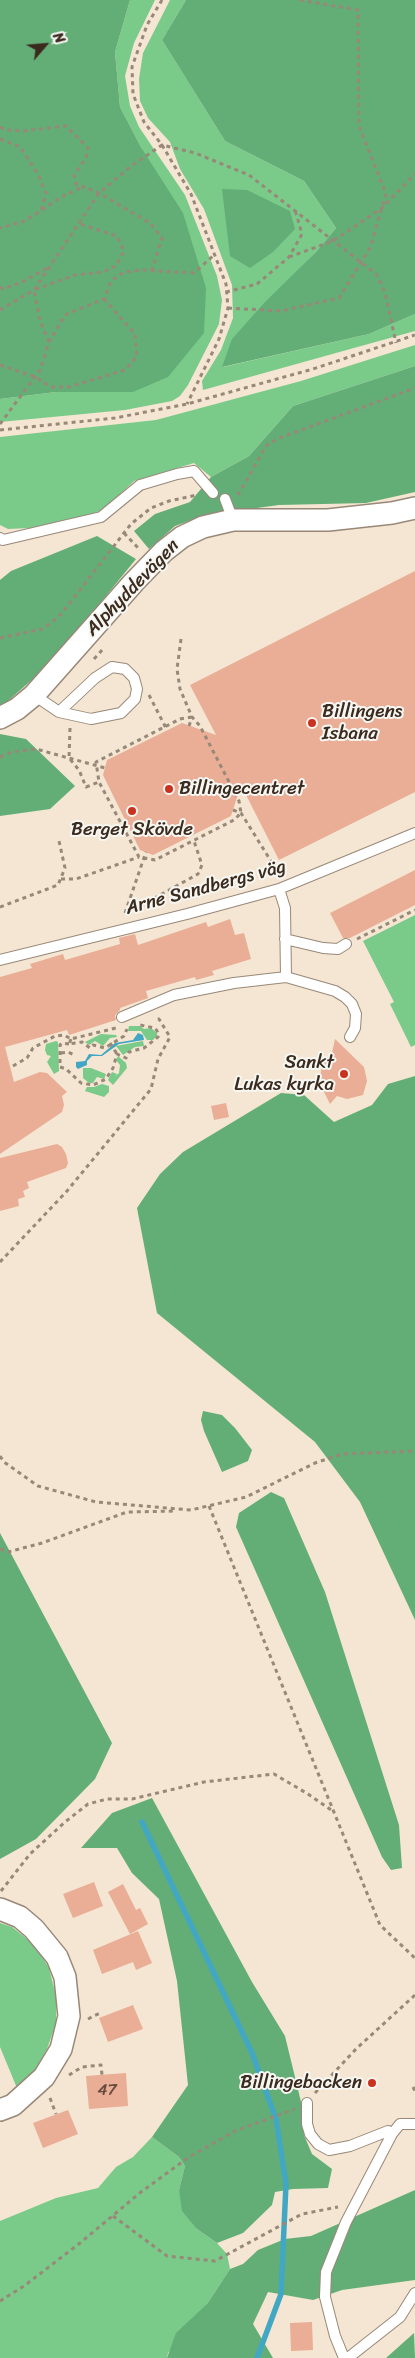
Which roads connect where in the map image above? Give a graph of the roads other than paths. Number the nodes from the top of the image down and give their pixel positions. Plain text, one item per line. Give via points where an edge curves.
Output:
1 (213, 493) road end
2 (225, 499) road end
3 (415, 508) edge
4 (233, 520) junction
5 (0, 538) edge
6 (34, 695) junction
7 (59, 712) junction
8 (0, 718) edge
9 (415, 833) edge
10 (279, 888) junction
11 (285, 939) junction
12 (346, 944) road end
13 (0, 960) edge
14 (286, 976) junction
15 (125, 1021) road end
16 (350, 1037) dead end
17 (0, 1908) edge
18 (307, 2103) road end
19 (0, 2110) edge
20 (415, 2124) edge
21 (392, 2134) junction
22 (415, 2293) edge
23 (346, 2358) edge

1 - 5 lane via 194,471 177,474 140,485 101,517 3,540
2 - 4 lane
3 - 4 street, Alphyddevägen via 328,520
4 - 6 street, Alphyddevägen via 203,527 164,551
6 - 7 lane
6 - 8 street, Alphyddevägen
7 - 7 lane via 91,719 121,713 135,699 134,678 124,669 112,667 95,678
9 - 10 lane, Arne Sandbergs väg
10 - 11 lane via 285,908
10 - 13 lane, Arne Sandbergs väg
11 - 12 lane via 323,948 338,949
11 - 14 lane
14 - 15 lane via 174,995
14 - 16 lane via 345,997 356,1014 355,1028
17 - 19 street via 20,1917 34,1929 57,1957 65,1977 69,2016 61,2049 44,2077 13,2105
18 - 21 lane via 310,2134 329,2150 350,2146 388,2131
20 - 21 lane via 400,2124
21 - 23 lane via 356,2203 326,2272 325,2297 334,2336
22 - 23 lane via 400,2317

